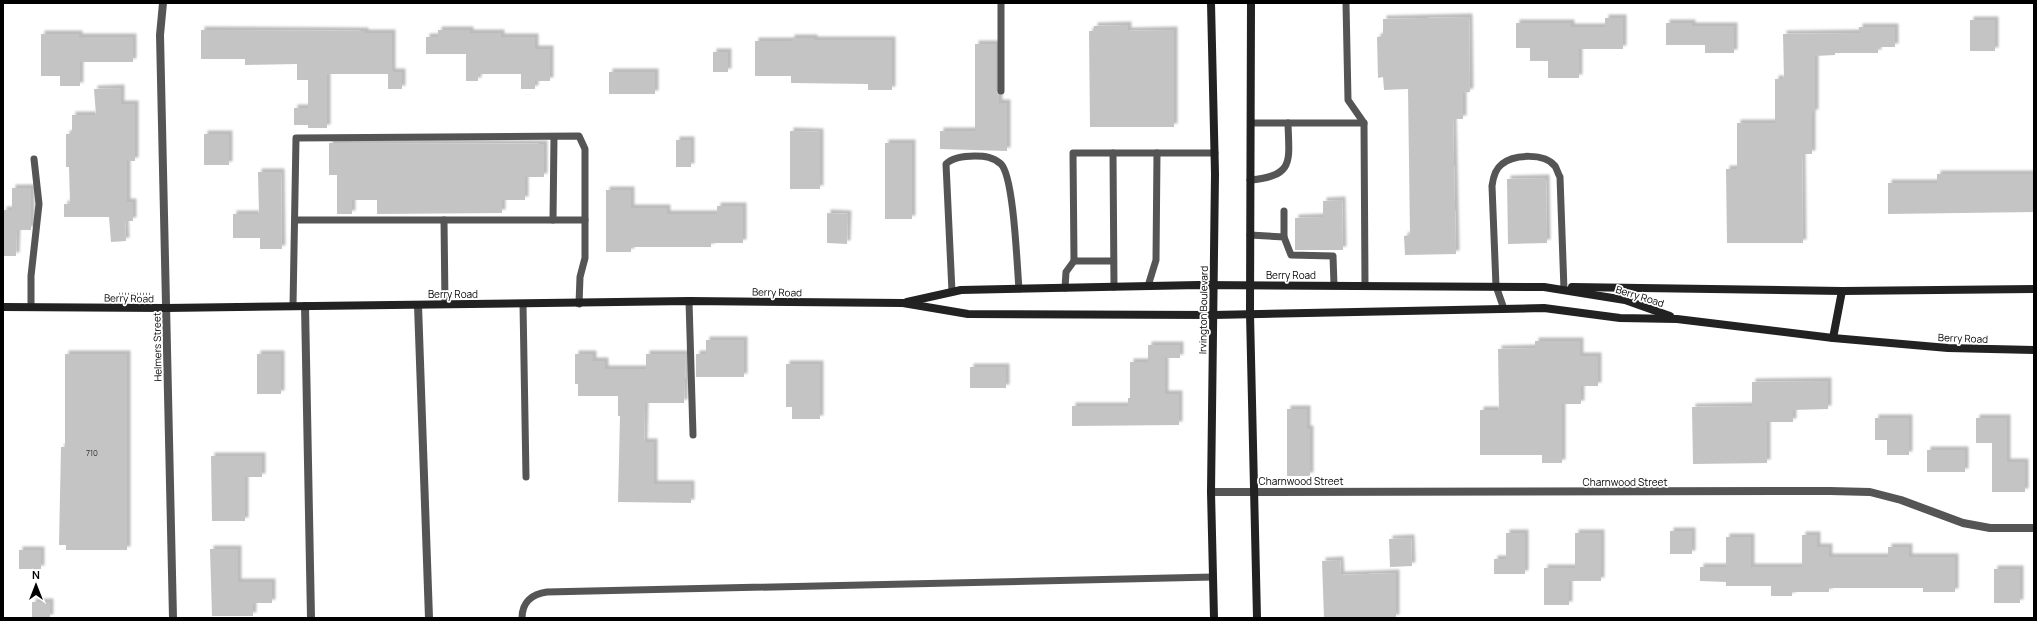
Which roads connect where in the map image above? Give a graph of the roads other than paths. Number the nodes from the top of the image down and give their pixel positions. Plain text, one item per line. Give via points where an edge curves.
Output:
1 (163, 3) edge
2 (1001, 3) edge
3 (1212, 3) edge
4 (1251, 3) edge
5 (1346, 3) edge
6 (1001, 91) dead end
7 (1251, 123) junction
8 (1288, 123) junction
9 (1364, 123) junction
10 (554, 137) junction
11 (1113, 153) junction
12 (1156, 153) junction
13 (1215, 153) junction
14 (34, 159) dead end
15 (1250, 180) junction
16 (1284, 211) dead end
17 (296, 220) junction
18 (444, 220) junction
19 (553, 220) junction
20 (585, 220) junction
21 (1250, 235) junction
22 (1284, 237) junction
23 (1113, 260) junction
24 (1074, 261) junction
25 (1213, 285) junction
26 (1250, 285) junction
27 (1334, 285) junction
28 (1365, 285) junction
29 (1148, 286) junction
30 (1496, 286) junction
31 (1114, 287) junction
32 (1066, 288) junction
33 (1564, 288) junction
34 (1019, 289) junction
35 (2034, 289) edge
36 (1842, 291) junction
37 (952, 292) junction
38 (689, 301) junction
39 (903, 303) junction
40 (445, 304) junction
41 (523, 304) junction
42 (579, 304) junction
43 (418, 305) junction
44 (293, 306) junction
45 (305, 306) junction
46 (3, 307) edge
47 (31, 307) junction
48 (166, 308) junction
49 (1504, 309) junction
50 (1213, 314) junction
51 (1250, 314) junction
52 (1677, 319) junction
53 (1833, 338) junction
54 (2034, 350) edge
55 (692, 435) dead end
56 (526, 477) dead end
57 (1254, 491) junction
58 (1211, 492) junction
59 (2034, 528) edge
60 (1213, 577) junction
61 (173, 618) edge
62 (311, 618) edge
63 (429, 618) edge
64 (522, 618) edge
65 (1214, 618) edge
66 (1257, 618) edge

1 - 48 street, Helmers Street via 160,35
2 - 6 lane
3 - 13 street, Irvington Boulevard
4 - 7 street
5 - 9 lane via 1348,100
7 - 8 lane
7 - 15 street
8 - 9 lane
8 - 15 lane via 1288,162 1283,171 1268,179
9 - 28 lane
10 - 17 lane via 296,138
10 - 19 lane
10 - 20 lane via 579,136 585,149
11 - 12 lane
11 - 23 lane
11 - 24 lane via 1073,153
12 - 13 lane
12 - 29 lane via 1156,260
13 - 25 street, Irvington Boulevard
14 - 47 lane via 39,204 31,276
15 - 21 street
16 - 22 lane
17 - 18 lane
17 - 44 lane
18 - 19 lane
18 - 40 lane
19 - 20 lane
20 - 42 lane via 585,258 580,277
21 - 22 lane
21 - 26 street
22 - 27 lane via 1291,255 1333,256
23 - 24 lane
23 - 31 lane
24 - 32 lane via 1066,272
25 - 26 street, Berry Road
25 - 29 street, Berry Road
25 - 50 street, Irvington Boulevard
26 - 27 street, Berry Road
26 - 51 street
27 - 28 street, Berry Road
28 - 30 street, Berry Road
29 - 31 street, Berry Road
30 - 33 street, Berry Road
30 - 33 lane via 1492,186 1494,175 1501,164 1525,157 1541,158 1554,165 1560,177
30 - 49 lane
31 - 32 street, Berry Road
32 - 34 street, Berry Road
33 - 36 street
33 - 52 street, Berry Road via 1625,300
34 - 37 street, Berry Road
34 - 37 lane via 1008,184 1002,165 989,156 968,156 951,160 946,164
35 - 36 street
36 - 53 street
37 - 39 street, Berry Road
38 - 39 street, Berry Road
38 - 42 street, Berry Road
38 - 55 lane
39 - 50 street, Berry Road via 968,314
40 - 41 street, Berry Road
40 - 43 street, Berry Road
41 - 42 street, Berry Road
41 - 56 lane
43 - 45 street, Berry Road
43 - 63 street
44 - 45 street, Berry Road
44 - 48 street, Berry Road
45 - 62 street
46 - 47 street, Berry Road
47 - 48 street, Berry Road
48 - 61 street, Helmers Street
49 - 51 street, Berry Road
49 - 52 street, Berry Road via 1544,308 1620,318
50 - 51 street, Berry Road
50 - 58 street, Irvington Boulevard
51 - 57 street
52 - 53 street, Berry Road
53 - 54 street, Berry Road via 1948,348
57 - 58 street, Charnwood Street
57 - 59 street, Charnwood Street via 1830,490 1870,492 1990,528
57 - 66 street
58 - 60 street, Irvington Boulevard
60 - 64 lane via 547,592 537,593 529,598
60 - 65 street, Irvington Boulevard

